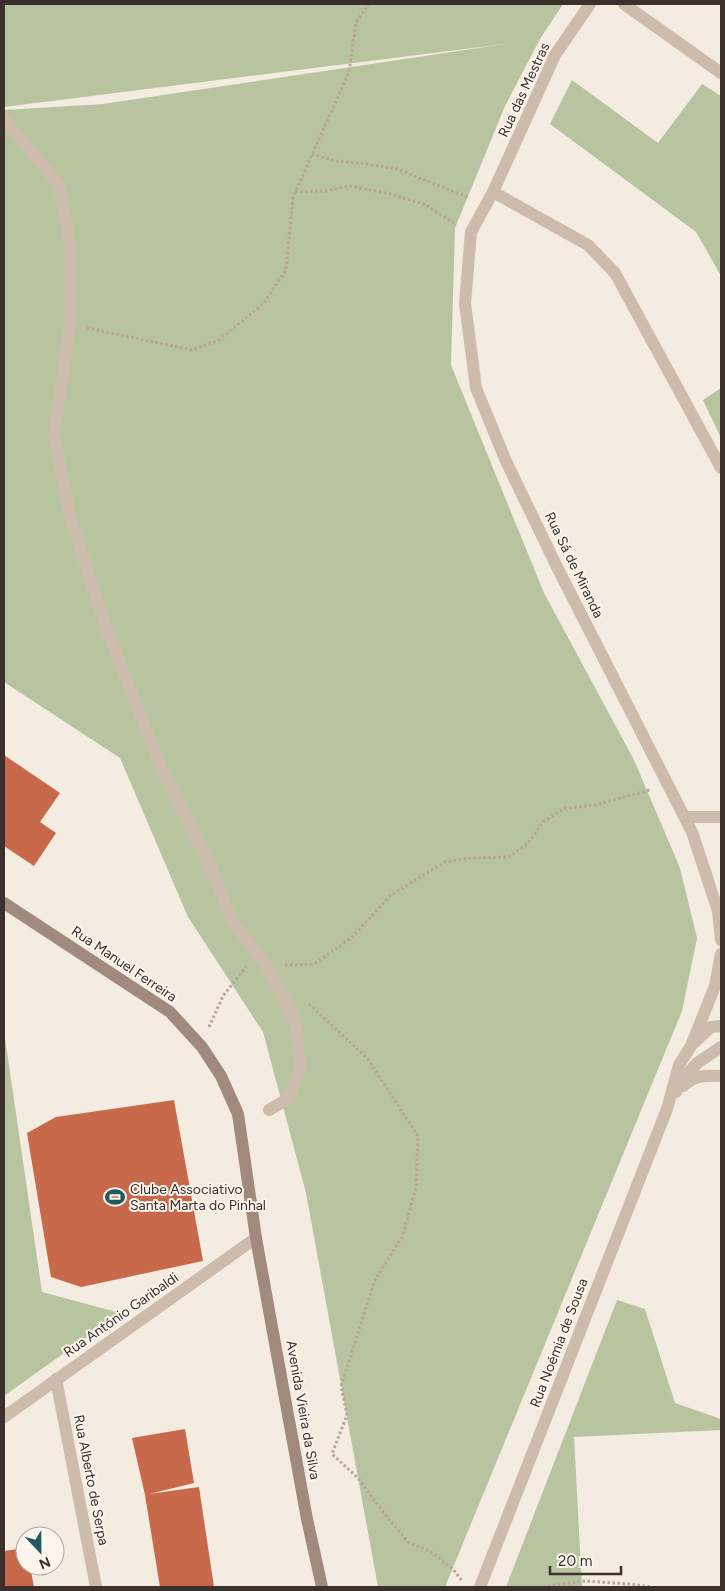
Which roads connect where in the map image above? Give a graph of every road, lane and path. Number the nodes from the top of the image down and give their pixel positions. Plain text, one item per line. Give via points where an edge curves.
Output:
1 (368, 4) edge
2 (590, 4) edge
3 (624, 4) edge
4 (721, 74) edge
5 (4, 119) edge
6 (312, 154) junction
7 (295, 192) junction
8 (493, 192) junction
9 (487, 204) junction
10 (471, 232) junction
11 (70, 325) junction
12 (721, 468) edge
13 (668, 784) junction
14 (685, 817) junction
15 (721, 817) edge
16 (4, 903) edge
17 (721, 940) edge
18 (257, 952) junction
19 (721, 954) edge
20 (267, 967) junction
21 (717, 992) edge
22 (308, 1003) dead end
23 (721, 1026) edge
24 (691, 1046) junction
25 (202, 1047) junction
26 (721, 1047) edge
27 (721, 1076) edge
28 (677, 1090) junction
29 (667, 1109) junction
30 (269, 1110) dead end
31 (256, 1238) junction
32 (56, 1379) junction
33 (4, 1417) edge
34 (465, 1585) dead end
35 (96, 1587) edge
36 (322, 1587) edge
37 (480, 1587) edge
38 (543, 1587) edge
39 (651, 1587) edge

1 - 6 path via 356,22 349,72
2 - 8 street, Rua das Mestras via 555,55
3 - 4 street
5 - 11 street via 59,185 70,243
6 - 7 path
6 - 9 path via 335,161 397,169
7 - 10 path via 349,186 391,194 426,205
7 - 11 path via 286,270 263,304 219,340 192,350
8 - 9 street, Rua Sá de Miranda
8 - 12 street via 588,244 616,273
9 - 10 street, Rua Sá de Miranda
10 - 13 street, Rua Sá de Miranda via 465,303 476,388 522,495
11 - 18 street via 54,435 71,520 104,622 161,768 211,868 232,921
13 - 14 street, Rua Sá de Miranda
13 - 20 path via 595,805 566,808 544,821 528,843 509,857 445,862 390,894 350,938 314,964
14 - 15 street
14 - 17 street, Rua Sá de Miranda via 718,911
16 - 25 street, Rua Manuel Ferreira via 170,1012
18 - 20 street
18 - 25 path via 223,996
19 - 21 street, Rua Noémia de Sousa
20 - 30 street via 296,1022 300,1068 289,1098
21 - 24 street, Rua Noémia de Sousa
22 - 34 path via 368,1059 418,1136 416,1188 402,1237 376,1280 341,1386 347,1415 332,1454 358,1478 408,1542 431,1552 453,1569
23 - 24 street, Rua Noémia de Sousa via 711,1027
24 - 29 street, Rua Noémia de Sousa via 679,1065
25 - 31 street, Rua Manuel Ferreira via 221,1076 238,1114
26 - 28 street, Rua Noémia de Sousa via 697,1063
27 - 28 street, Rua Noémia de Sousa via 702,1075
28 - 29 street, Rua Noémia de Sousa
29 - 37 street, Rua Noémia de Sousa
31 - 32 street, Rua António Garibaldi
31 - 36 street, Avenida Vieira da Silva
32 - 33 street, Rua António Garibaldi
32 - 35 street, Rua Alberto de Serpa
38 - 39 path via 585,1580

